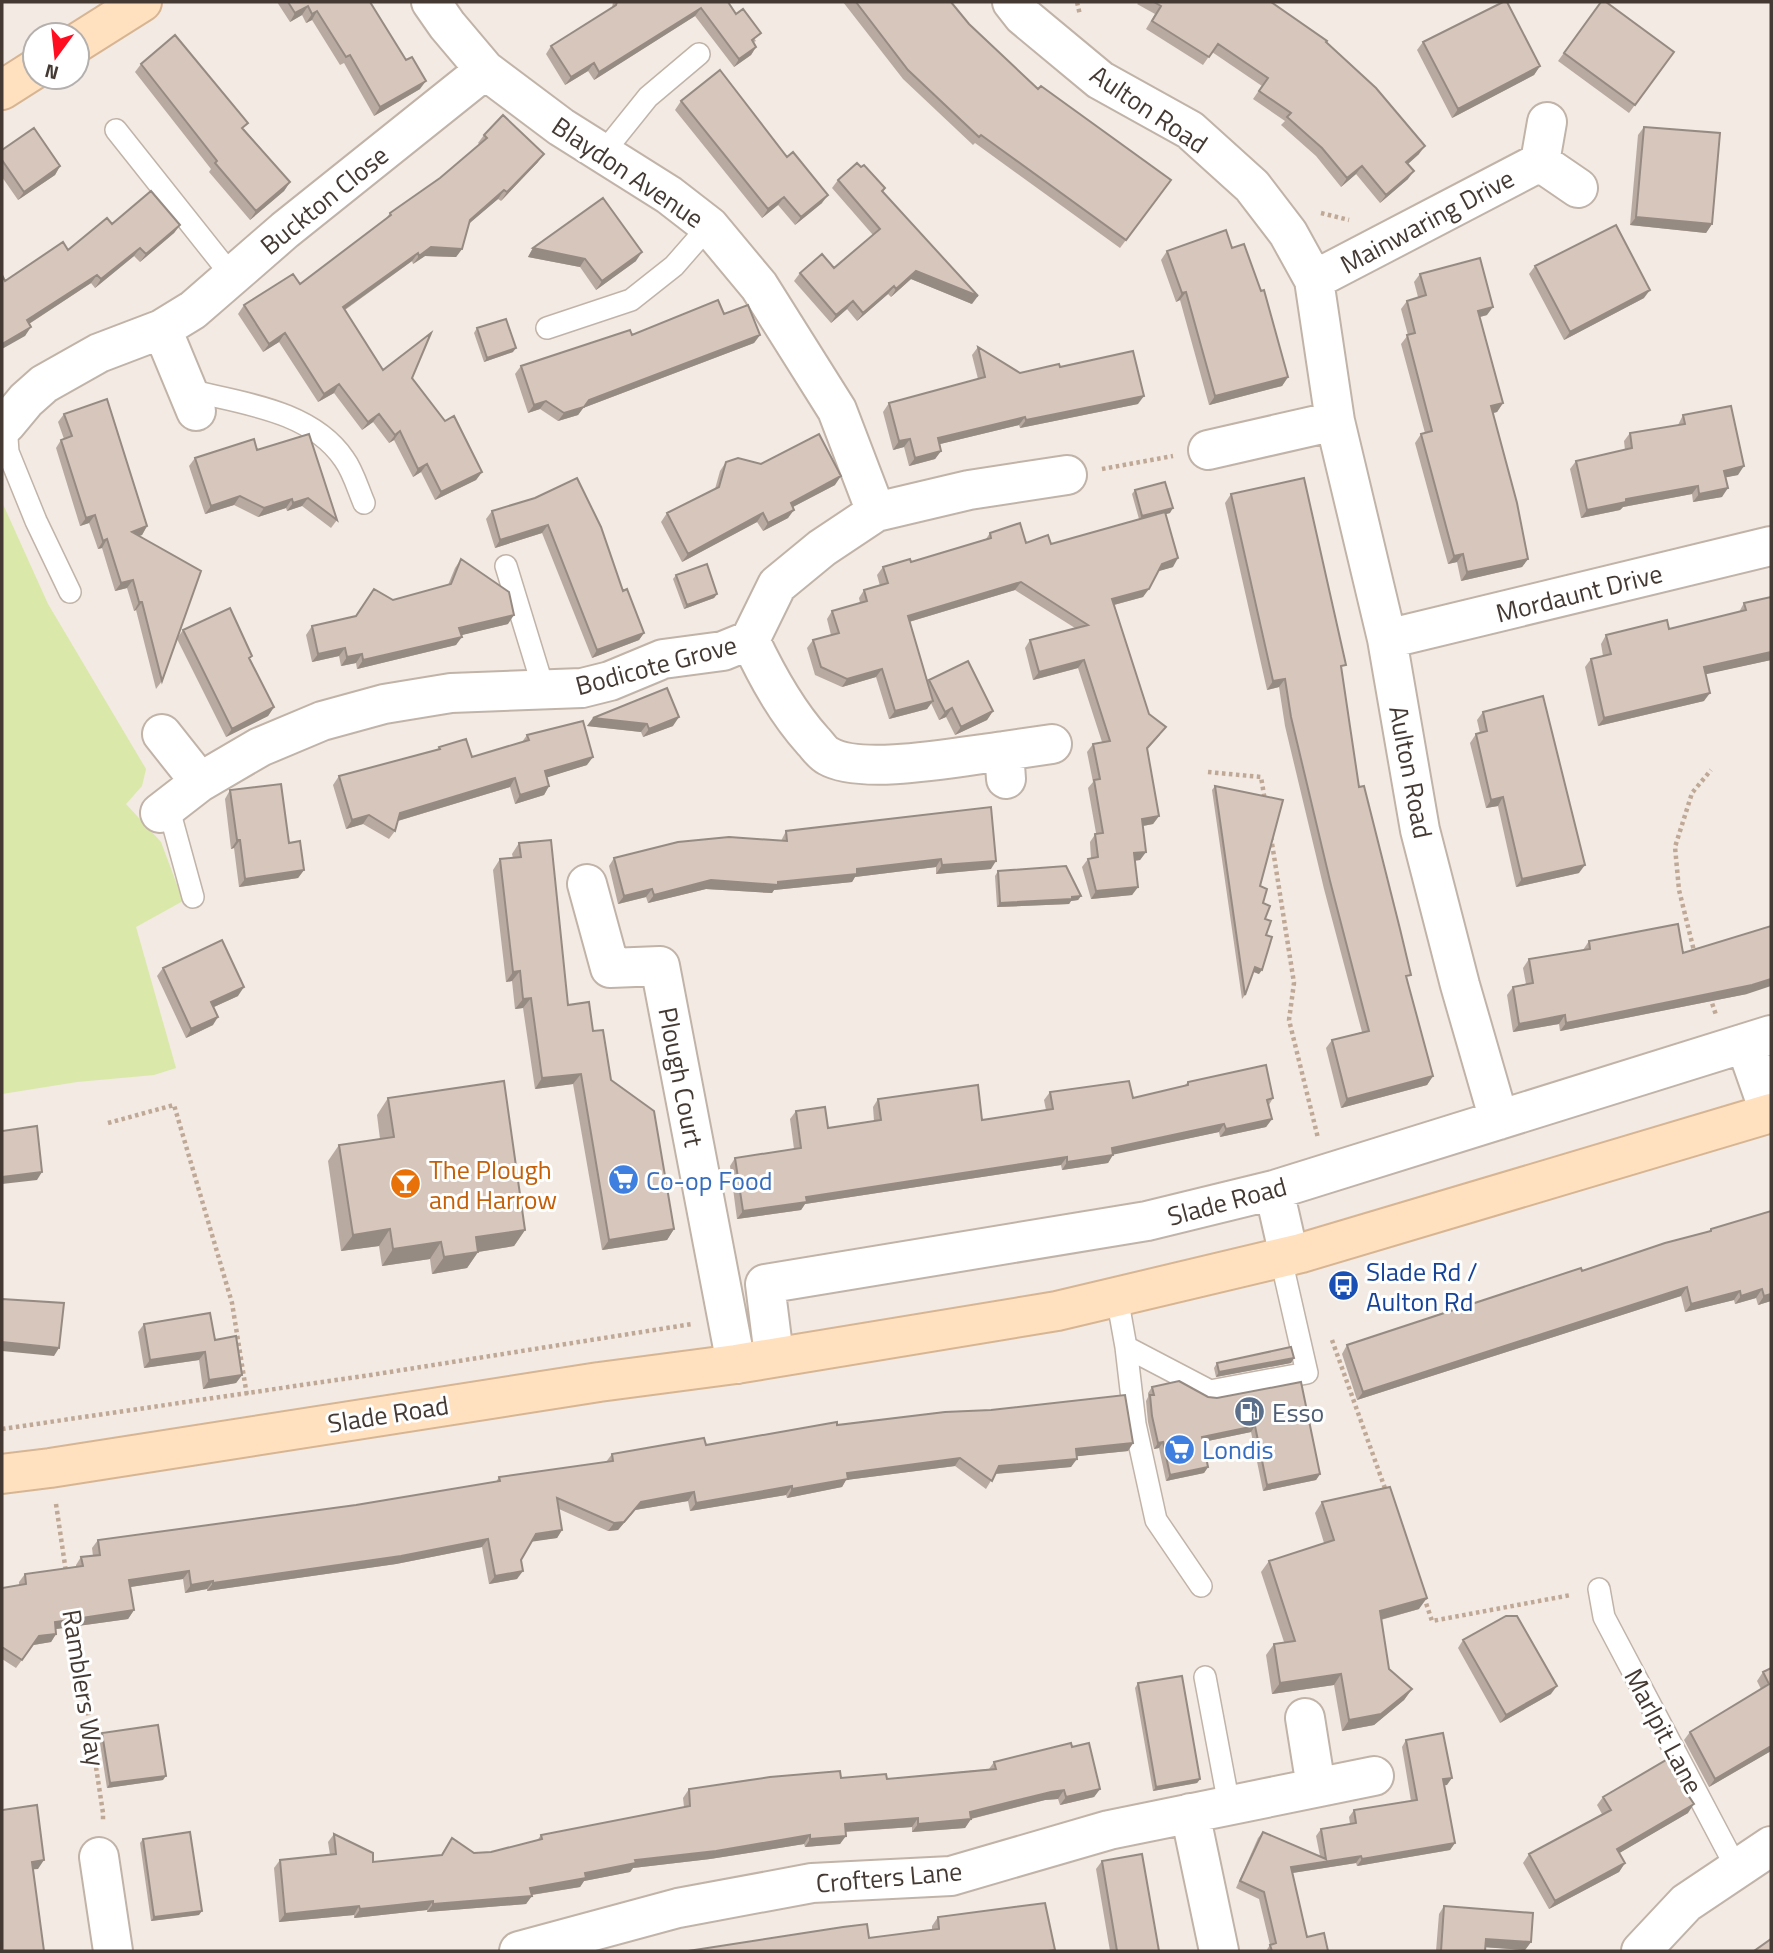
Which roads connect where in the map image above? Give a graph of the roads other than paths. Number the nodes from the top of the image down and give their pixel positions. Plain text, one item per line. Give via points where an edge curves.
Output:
1 (142, 2) edge
2 (431, 2) edge
3 (1024, 6) edge
4 (91, 34) edge
5 (699, 54) dead end
6 (485, 70) junction
7 (21, 78) edge
8 (2, 90) edge
9 (1548, 122) dead end
10 (116, 130) dead end
11 (603, 153) junction
12 (1540, 162) junction
13 (1578, 188) dead end
14 (709, 226) junction
15 (232, 276) junction
16 (1314, 280) junction
17 (547, 328) dead end
18 (162, 329) junction
19 (192, 400) joint
20 (1335, 421) junction
21 (6, 424) joint
22 (1208, 450) road end
23 (1068, 475) road end
24 (364, 503) dead end
25 (876, 512) junction
26 (1771, 546) edge
27 (506, 566) dead end
28 (69, 592) dead end
29 (1387, 639) junction
30 (750, 640) junction
31 (544, 690) junction
32 (162, 734) dead end
33 (1052, 744) dead end
34 (200, 782) junction
35 (164, 809) joint
36 (587, 884) dead end
37 (193, 897) dead end
38 (1748, 1042) edge
39 (1770, 1114) edge
40 (1499, 1120) junction
41 (1273, 1190) junction
42 (1285, 1257) junction
43 (1117, 1297) junction
44 (1126, 1347) junction
45 (774, 1356) junction
46 (736, 1364) junction
47 (2, 1474) edge
48 (1201, 1586) dead end
49 (1599, 1589) road end
50 (1205, 1677) dead end
51 (1305, 1718) dead end
52 (1374, 1776) dead end
53 (1316, 1787) junction
54 (1243, 1802) junction
55 (1190, 1813) junction
56 (1771, 1846) edge
57 (99, 1857) road end
58 (1737, 1869) junction
59 (113, 1951) edge
60 (519, 1951) edge
61 (1219, 1951) edge
62 (1642, 1951) edge

1 - 4 main road
2 - 6 street, Blaydon Avenue
3 - 16 street, Aulton Road via 1100,80 1190,130 1252,186
5 - 11 lane via 648,97
6 - 11 street, Blaydon Avenue
6 - 15 street, Buckton Close
7 - 8 main road
9 - 12 street, Mainwaring Drive
10 - 15 lane
11 - 14 street, Blaydon Avenue
12 - 13 street, Mainwaring Drive
12 - 16 street, Mainwaring Drive
14 - 17 lane via 674,266 631,300
14 - 25 street, Blaydon Avenue via 759,286 837,410
15 - 18 street, Buckton Close via 193,310
16 - 20 street, Aulton Road
18 - 19 street
18 - 21 street, Buckton Close via 99,353 44,384
19 - 24 lane via 275,412 317,431 344,458
20 - 22 street
20 - 29 street, Aulton Road
21 - 28 lane via 8,452
23 - 25 street, Bodicote Grove via 969,489
25 - 30 street, Bodicote Grove via 777,584
26 - 29 street, Mordaunt Drive
27 - 31 lane
29 - 40 street, Aulton Road via 1420,830
30 - 31 street, Bodicote Grove via 723,650 663,659 582,688
30 - 33 street via 770,682 804,731 826,756 846,763 1005,765
31 - 34 street, Bodicote Grove via 451,693 384,704 323,721 261,747
32 - 34 street
34 - 35 street, Bodicote Grove
35 - 37 lane
36 - 46 street, Plough Court via 610,968 660,966
38 - 39 street, Slade Road
38 - 40 street, Slade Road
39 - 42 main road, Slade Road
40 - 41 street, Slade Road
41 - 42 street
41 - 45 street, Slade Road via 1147,1221 765,1284
42 - 43 main road, Slade Road
42 - 44 lane via 1307,1373 1210,1391
43 - 44 lane
43 - 45 main road, Slade Road via 1057,1311
44 - 48 lane via 1135,1424 1156,1520
45 - 46 main road, Slade Road
46 - 47 main road, Slade Road
49 - 58 lane, Marlpit Lane via 1604,1617
50 - 54 lane
51 - 53 street
52 - 53 street, Crofters Lane
53 - 54 street, Crofters Lane
54 - 55 street, Crofters Lane
55 - 60 street, Crofters Lane via 1109,1830 951,1876 811,1883 678,1908
55 - 61 street
56 - 58 street
57 - 59 street
58 - 62 street via 1686,1903

